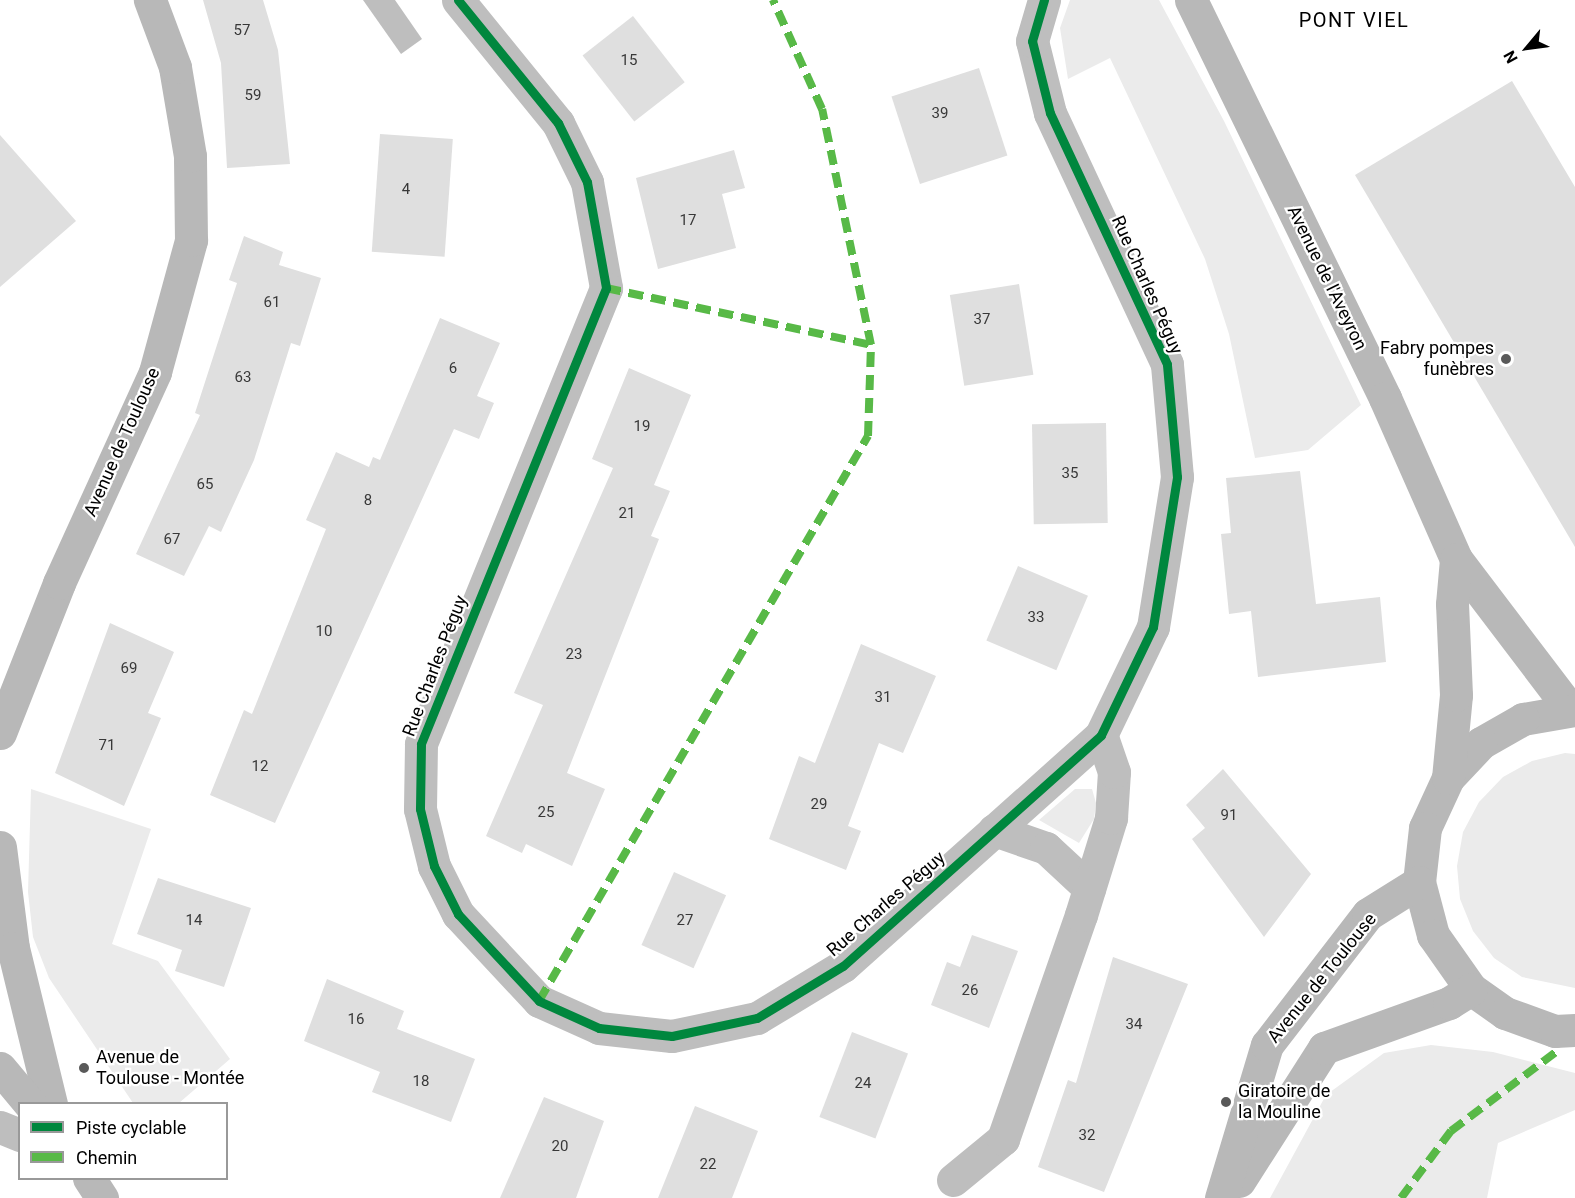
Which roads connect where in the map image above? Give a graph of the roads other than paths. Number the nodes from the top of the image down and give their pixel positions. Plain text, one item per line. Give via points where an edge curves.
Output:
1 (150, 0) edge
2 (458, 0) edge
3 (1044, 0) edge
4 (1191, 0) edge
5 (1456, 559) junction
6 (1573, 710) edge
7 (0, 733) edge
8 (1101, 735) junction
9 (1448, 778) junction
10 (994, 830) junction
11 (0, 848) edge
12 (1419, 882) junction
13 (1089, 888) junction
14 (7, 956) edge
15 (1471, 989) junction
16 (1575, 1030) edge
17 (0, 1068) edge
18 (28, 1102) edge
19 (50, 1102) edge
20 (0, 1127) edge
21 (18, 1134) edge
22 (90, 1180) edge
23 (953, 1180) dead end
24 (102, 1198) edge
25 (1221, 1198) edge
26 (1230, 1198) edge

1 - 7 main road, Avenue de Toulouse via 176,67 190,156 191,240 155,372 59,583
2 - 10 street, Rue Charles Péguy via 564,133 586,182 606,288 421,744 420,809 434,866 458,914 539,1001 598,1028 672,1036 757,1018 843,966
3 - 8 street, Rue Charles Péguy via 1032,41 1050,113 1167,364 1177,477 1153,627
4 - 5 main road, Avenue de l'Aveyron via 1380,387
5 - 6 main road, Avenue de l'Aveyron
5 - 9 main road, Avenue de l'Aveyron via 1452,604 1456,695
6 - 9 main road via 1523,719 1481,743
8 - 10 street, Rue Charles Péguy
8 - 13 street via 1114,772 1112,818
9 - 12 main road via 1425,828
10 - 13 street via 1046,848
11 - 14 main road
12 - 15 main road via 1433,935
12 - 25 main road, Avenue de Toulouse via 1368,914 1267,1045
13 - 23 street via 1003,1139
14 - 19 main road
15 - 16 main road via 1505,1013 1555,1030
15 - 26 main road via 1449,1003 1324,1048
17 - 18 main road
20 - 21 street
22 - 24 main road

